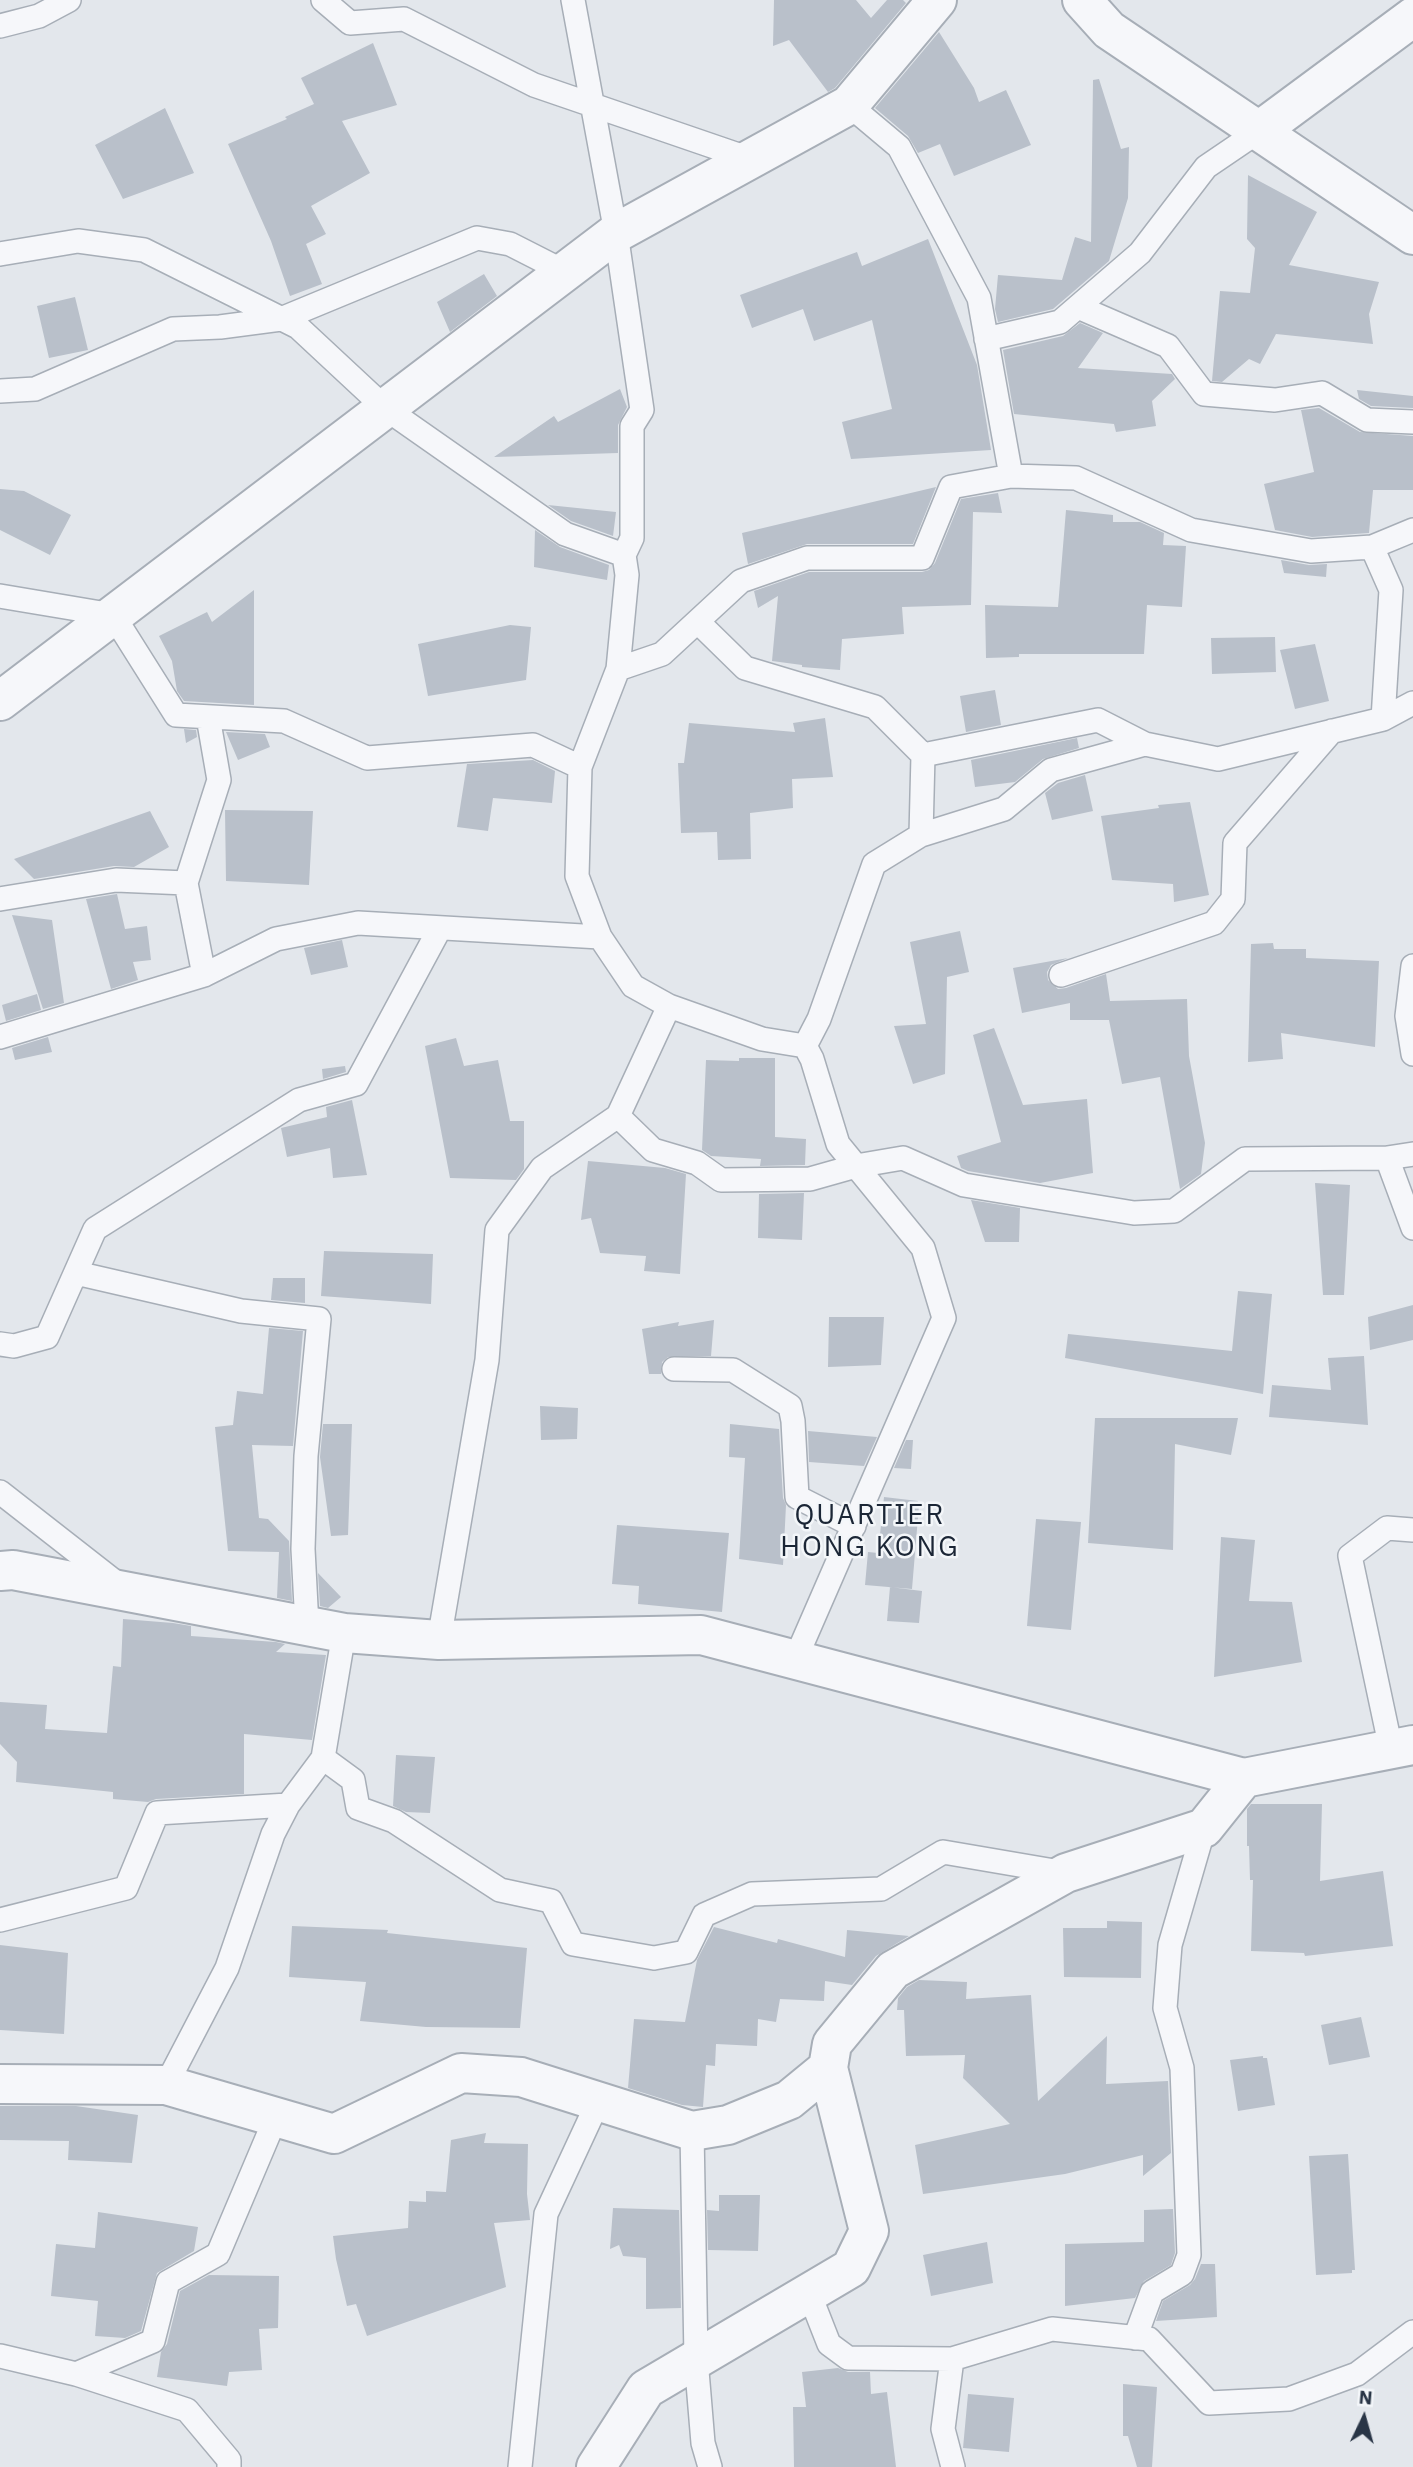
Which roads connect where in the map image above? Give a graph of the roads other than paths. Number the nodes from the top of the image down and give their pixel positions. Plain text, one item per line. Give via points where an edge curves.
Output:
1 (69, 0) edge
2 (323, 0) edge
3 (573, 0) edge
4 (937, 0) edge
5 (1082, 0) edge
6 (1413, 18) edge
7 (0, 26) edge
8 (849, 105) junction
9 (594, 106) junction
10 (1259, 131) junction
11 (750, 159) junction
12 (617, 233) junction
13 (1413, 235) edge
14 (0, 254) edge
15 (565, 272) junction
16 (1078, 307) junction
17 (281, 319) junction
18 (986, 339) junction
19 (0, 391) edge
20 (385, 408) junction
21 (1413, 422) edge
22 (1011, 476) junction
23 (1413, 530) edge
24 (1372, 547) junction
25 (624, 555) junction
26 (0, 596) edge
27 (113, 615) junction
28 (698, 622) junction
29 (618, 669) junction
30 (0, 701) edge
31 (1413, 703) edge
32 (208, 717) junction
33 (1383, 719) junction
34 (1332, 731) junction
35 (1145, 744) junction
36 (923, 755) junction
37 (580, 767) junction
38 (921, 835) junction
39 (186, 883) junction
40 (0, 899) edge
41 (440, 928) junction
42 (600, 937) junction
43 (1413, 966) edge
44 (204, 975) junction
45 (1062, 975) dead end
46 (669, 1006) junction
47 (0, 1037) edge
48 (805, 1046) junction
49 (1413, 1054) edge
50 (618, 1116) junction
51 (1413, 1154) edge
52 (1387, 1158) junction
53 (856, 1166) junction
54 (1413, 1228) edge
55 (76, 1273) junction
56 (0, 1344) edge
57 (674, 1369) dead end
58 (0, 1492) edge
59 (854, 1526) junction
60 (1413, 1530) edge
61 (0, 1571) edge
62 (128, 1592) junction
63 (307, 1626) junction
64 (344, 1633) junction
65 (439, 1640) junction
66 (795, 1660) junction
67 (1402, 1747) edge
68 (324, 1758) junction
69 (1244, 1778) junction
70 (288, 1805) junction
71 (1204, 1828) junction
72 (1066, 1873) junction
73 (0, 1920) edge
74 (828, 2068) junction
75 (0, 2084) edge
76 (166, 2085) junction
77 (598, 2102) junction
78 (276, 2117) junction
79 (692, 2132) junction
80 (809, 2293) junction
81 (1413, 2332) edge
82 (1135, 2338) junction
83 (0, 2356) edge
84 (696, 2359) junction
85 (952, 2359) junction
86 (76, 2374) junction
87 (229, 2467) edge
88 (520, 2467) edge
89 (596, 2467) edge
90 (710, 2467) edge
91 (953, 2467) edge

1 - 7 lane via 39,16
2 - 9 lane via 350,23 404,19 534,85
3 - 9 lane
4 - 8 street
5 - 10 street via 1109,30
6 - 10 street
8 - 11 street
8 - 18 lane via 899,147 979,298
9 - 11 lane
9 - 12 lane
10 - 13 street
10 - 16 lane via 1206,167 1140,253
11 - 12 street
12 - 15 street
12 - 25 lane via 642,410 632,426 632,538
14 - 17 lane via 78,241 144,250
15 - 17 lane via 510,244 477,238
15 - 20 street
16 - 18 lane via 1060,322
16 - 21 lane via 1168,346 1204,394 1275,400 1322,393 1367,420
17 - 19 lane via 173,329 35,389
17 - 20 lane via 298,327
18 - 22 lane
20 - 25 lane via 565,534
20 - 27 street
22 - 24 lane via 1076,478 1191,530 1311,551
22 - 28 lane via 951,487 922,558 807,558 741,581
23 - 24 lane
24 - 33 lane via 1391,590
25 - 29 lane via 627,575
26 - 27 lane
27 - 30 street
27 - 32 lane via 176,715
28 - 29 lane via 662,654
28 - 36 lane via 745,668 875,707
29 - 37 lane
31 - 33 lane
32 - 37 lane via 284,721 368,758 533,745
32 - 39 lane via 219,780
33 - 34 lane
34 - 35 lane via 1219,759
34 - 45 lane via 1235,842 1233,899 1214,923
35 - 36 lane via 1098,720
35 - 38 lane via 1051,770 1004,809
36 - 38 lane
37 - 42 lane via 577,876
38 - 48 lane via 874,864
39 - 40 lane via 116,880
39 - 44 lane
41 - 42 lane
41 - 44 lane via 358,923 276,939
41 - 55 lane via 356,1084 299,1100 95,1229
42 - 46 lane via 633,986
43 - 49 lane via 1407,1016
44 - 47 lane
46 - 48 lane via 762,1039
46 - 50 lane
48 - 53 lane via 838,1144
50 - 53 lane via 653,1150 697,1163 721,1180 810,1180
50 - 65 lane via 542,1168 497,1230 487,1360
51 - 52 lane
52 - 53 lane via 1245,1159 1174,1211 1134,1213 964,1185 904,1158
52 - 54 lane
53 - 59 lane via 923,1248 944,1318
55 - 56 lane via 47,1337 14,1346
55 - 63 lane via 241,1311 319,1319 305,1495
57 - 59 lane via 733,1370 790,1406 797,1497
58 - 62 lane
59 - 66 lane
60 - 67 lane via 1387,1528 1350,1556
61 - 62 street
62 - 63 street
63 - 64 street
64 - 65 street
64 - 68 lane
65 - 66 street via 701,1635
66 - 69 street
67 - 69 street
68 - 70 lane
68 - 72 lane via 353,1780 358,1808 394,1821 500,1890 551,1900 573,1944 654,1958 686,1952 704,1915 752,1894 881,1889 943,1852
69 - 71 street
70 - 73 lane via 157,1812 126,1888
70 - 76 lane via 273,1834 227,1968
71 - 72 street
71 - 82 lane via 1170,1945 1166,2008 1182,2068 1189,2255 1182,2274 1152,2292
72 - 74 street via 893,1970 832,2043
74 - 79 street via 789,2100 728,2125
74 - 80 street via 869,2231 850,2269
75 - 76 street
76 - 78 street
77 - 78 street via 521,2077 461,2073 334,2134
77 - 79 street
77 - 88 lane via 546,2214
78 - 86 lane via 218,2254 168,2282 153,2341
79 - 84 lane
80 - 84 street
80 - 85 lane via 829,2344 848,2358
81 - 82 lane via 1357,2374 1289,2399 1209,2403 1149,2339
82 - 85 lane via 1052,2329
83 - 86 lane
84 - 89 street via 646,2389
84 - 90 lane via 703,2443
85 - 91 lane via 943,2430
86 - 87 lane via 187,2410 229,2460

